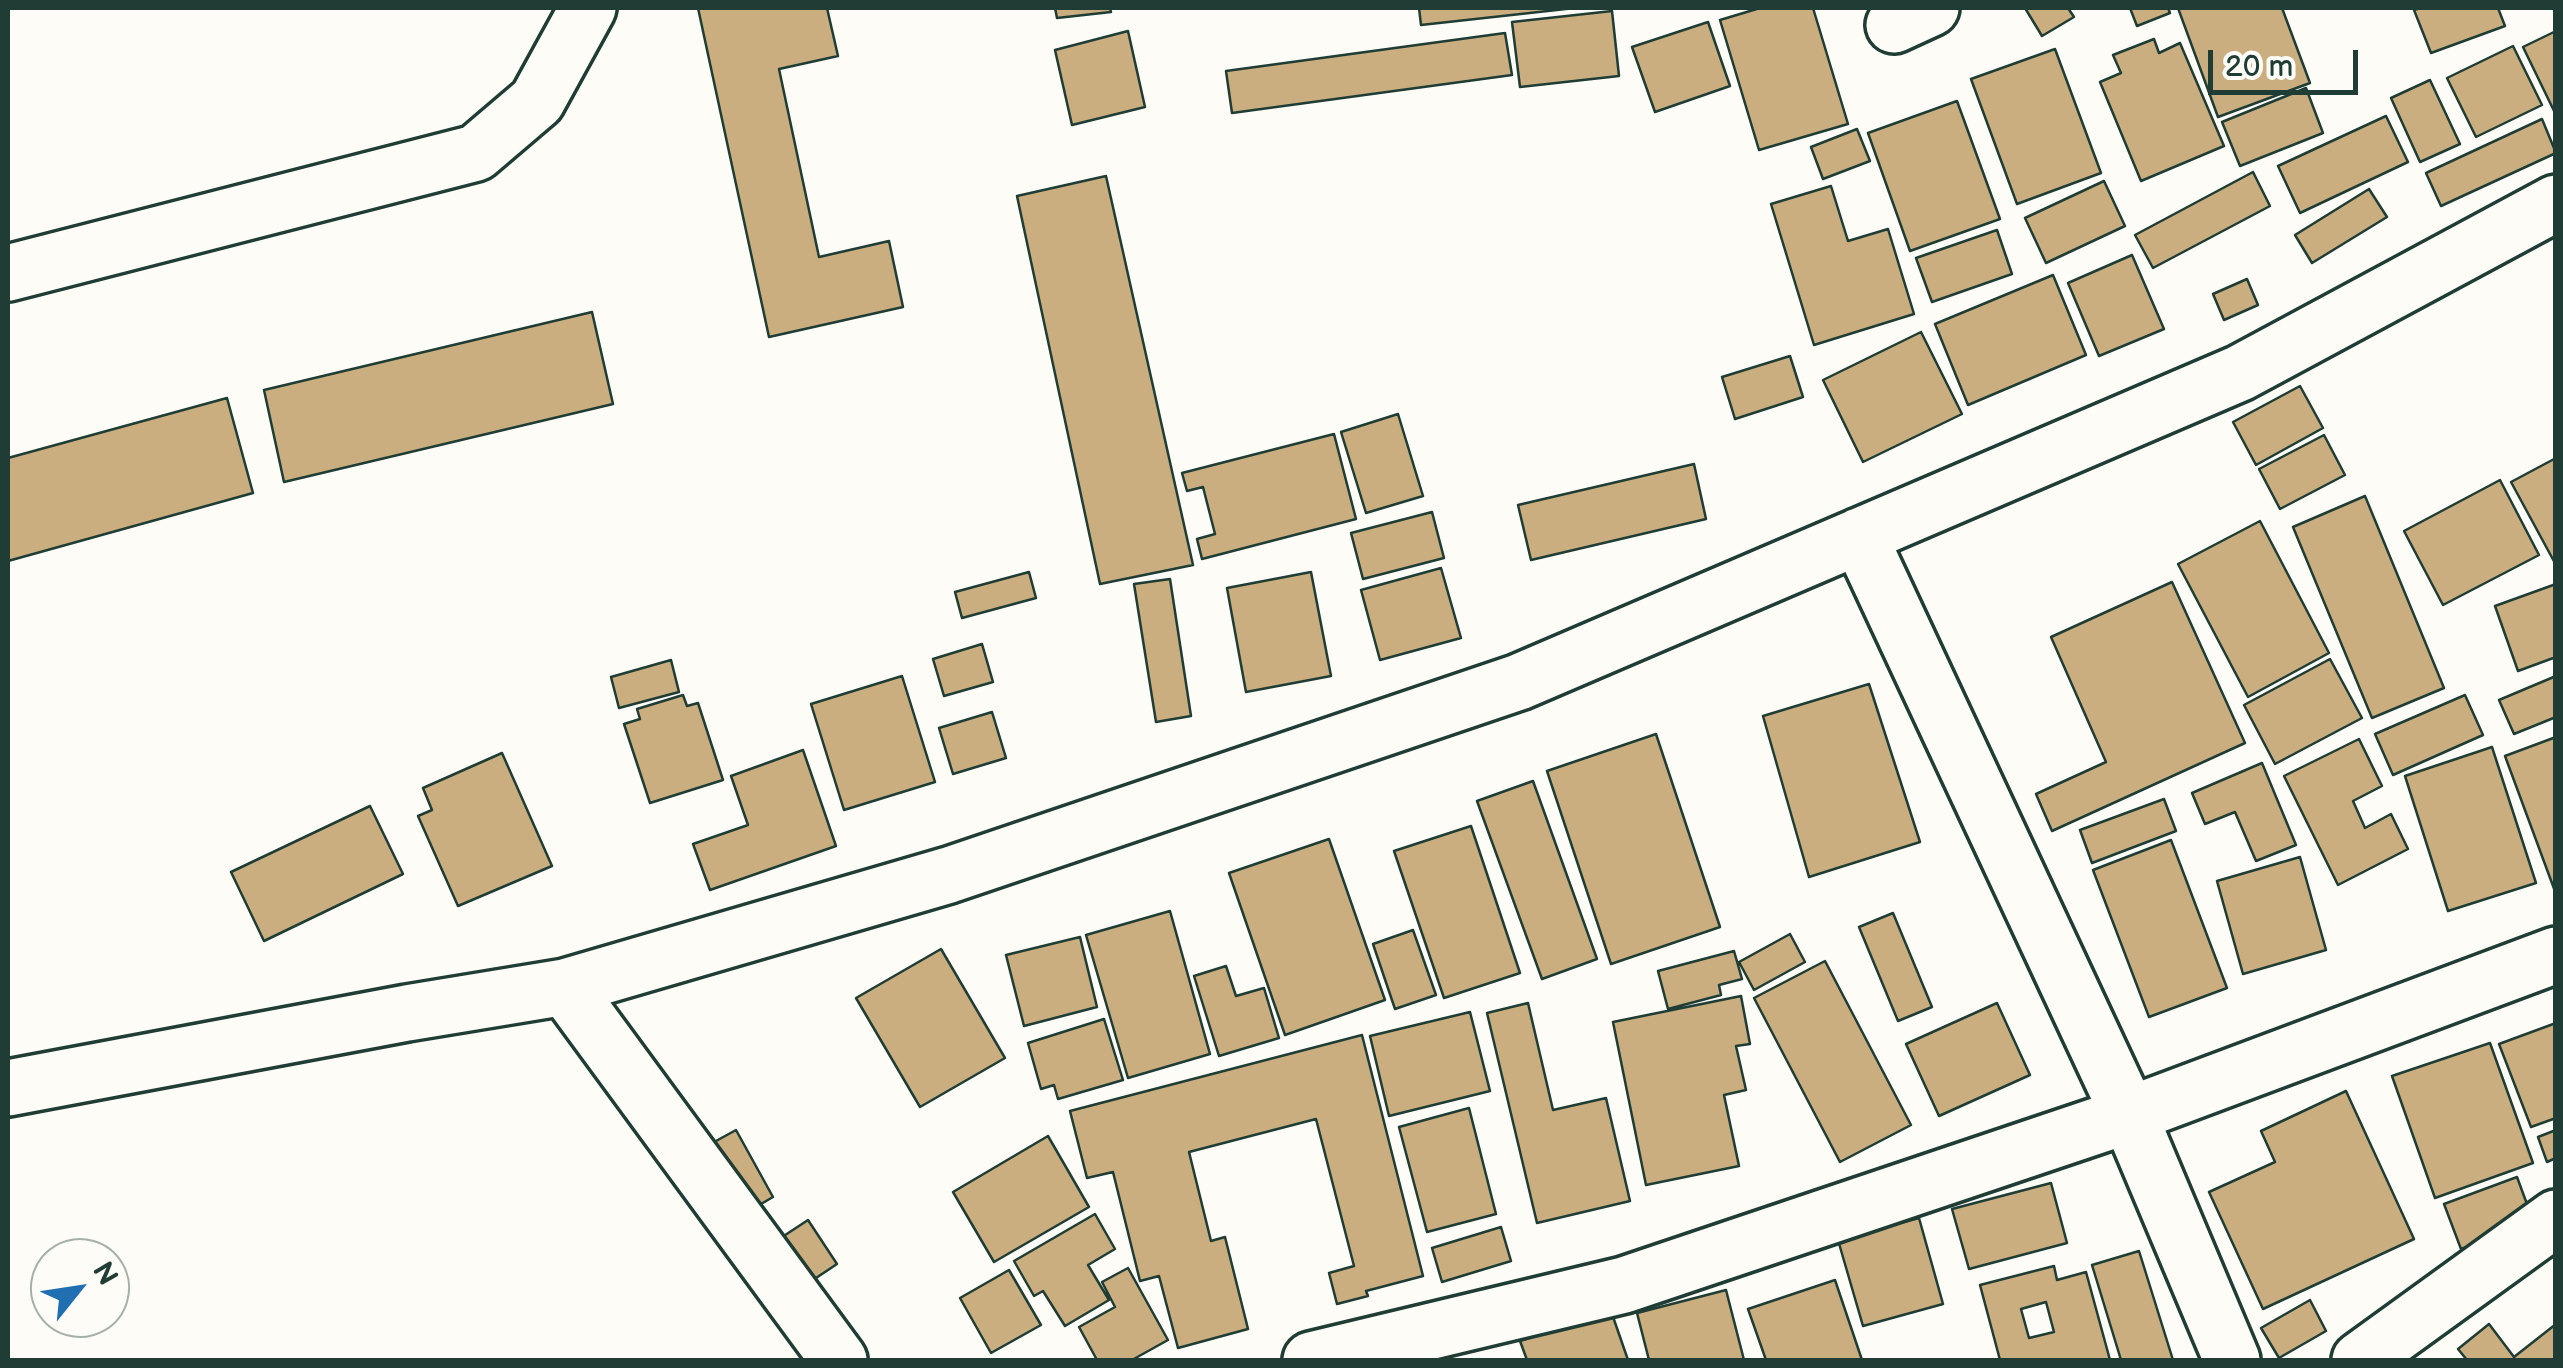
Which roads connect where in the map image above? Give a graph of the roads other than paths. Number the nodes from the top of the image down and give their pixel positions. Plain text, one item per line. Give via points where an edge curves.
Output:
1 (588, 8) edge
2 (2556, 203) edge
3 (8, 273) edge
4 (1859, 536) junction
5 (2556, 954) edge
6 (565, 987) junction
7 (8, 1088) edge
8 (2129, 1115) junction
9 (2556, 1218) edge
10 (839, 1360) edge
11 (1311, 1360) edge
12 (2232, 1360) edge
13 (2360, 1360) edge

1 - 3 street via 537,101 476,153
2 - 4 street via 2240,373
4 - 6 street via 1520,682 949,875
4 - 8 street
5 - 8 street
6 - 7 street
6 - 10 street
8 - 11 street via 1624,1286
8 - 12 street
9 - 13 street

